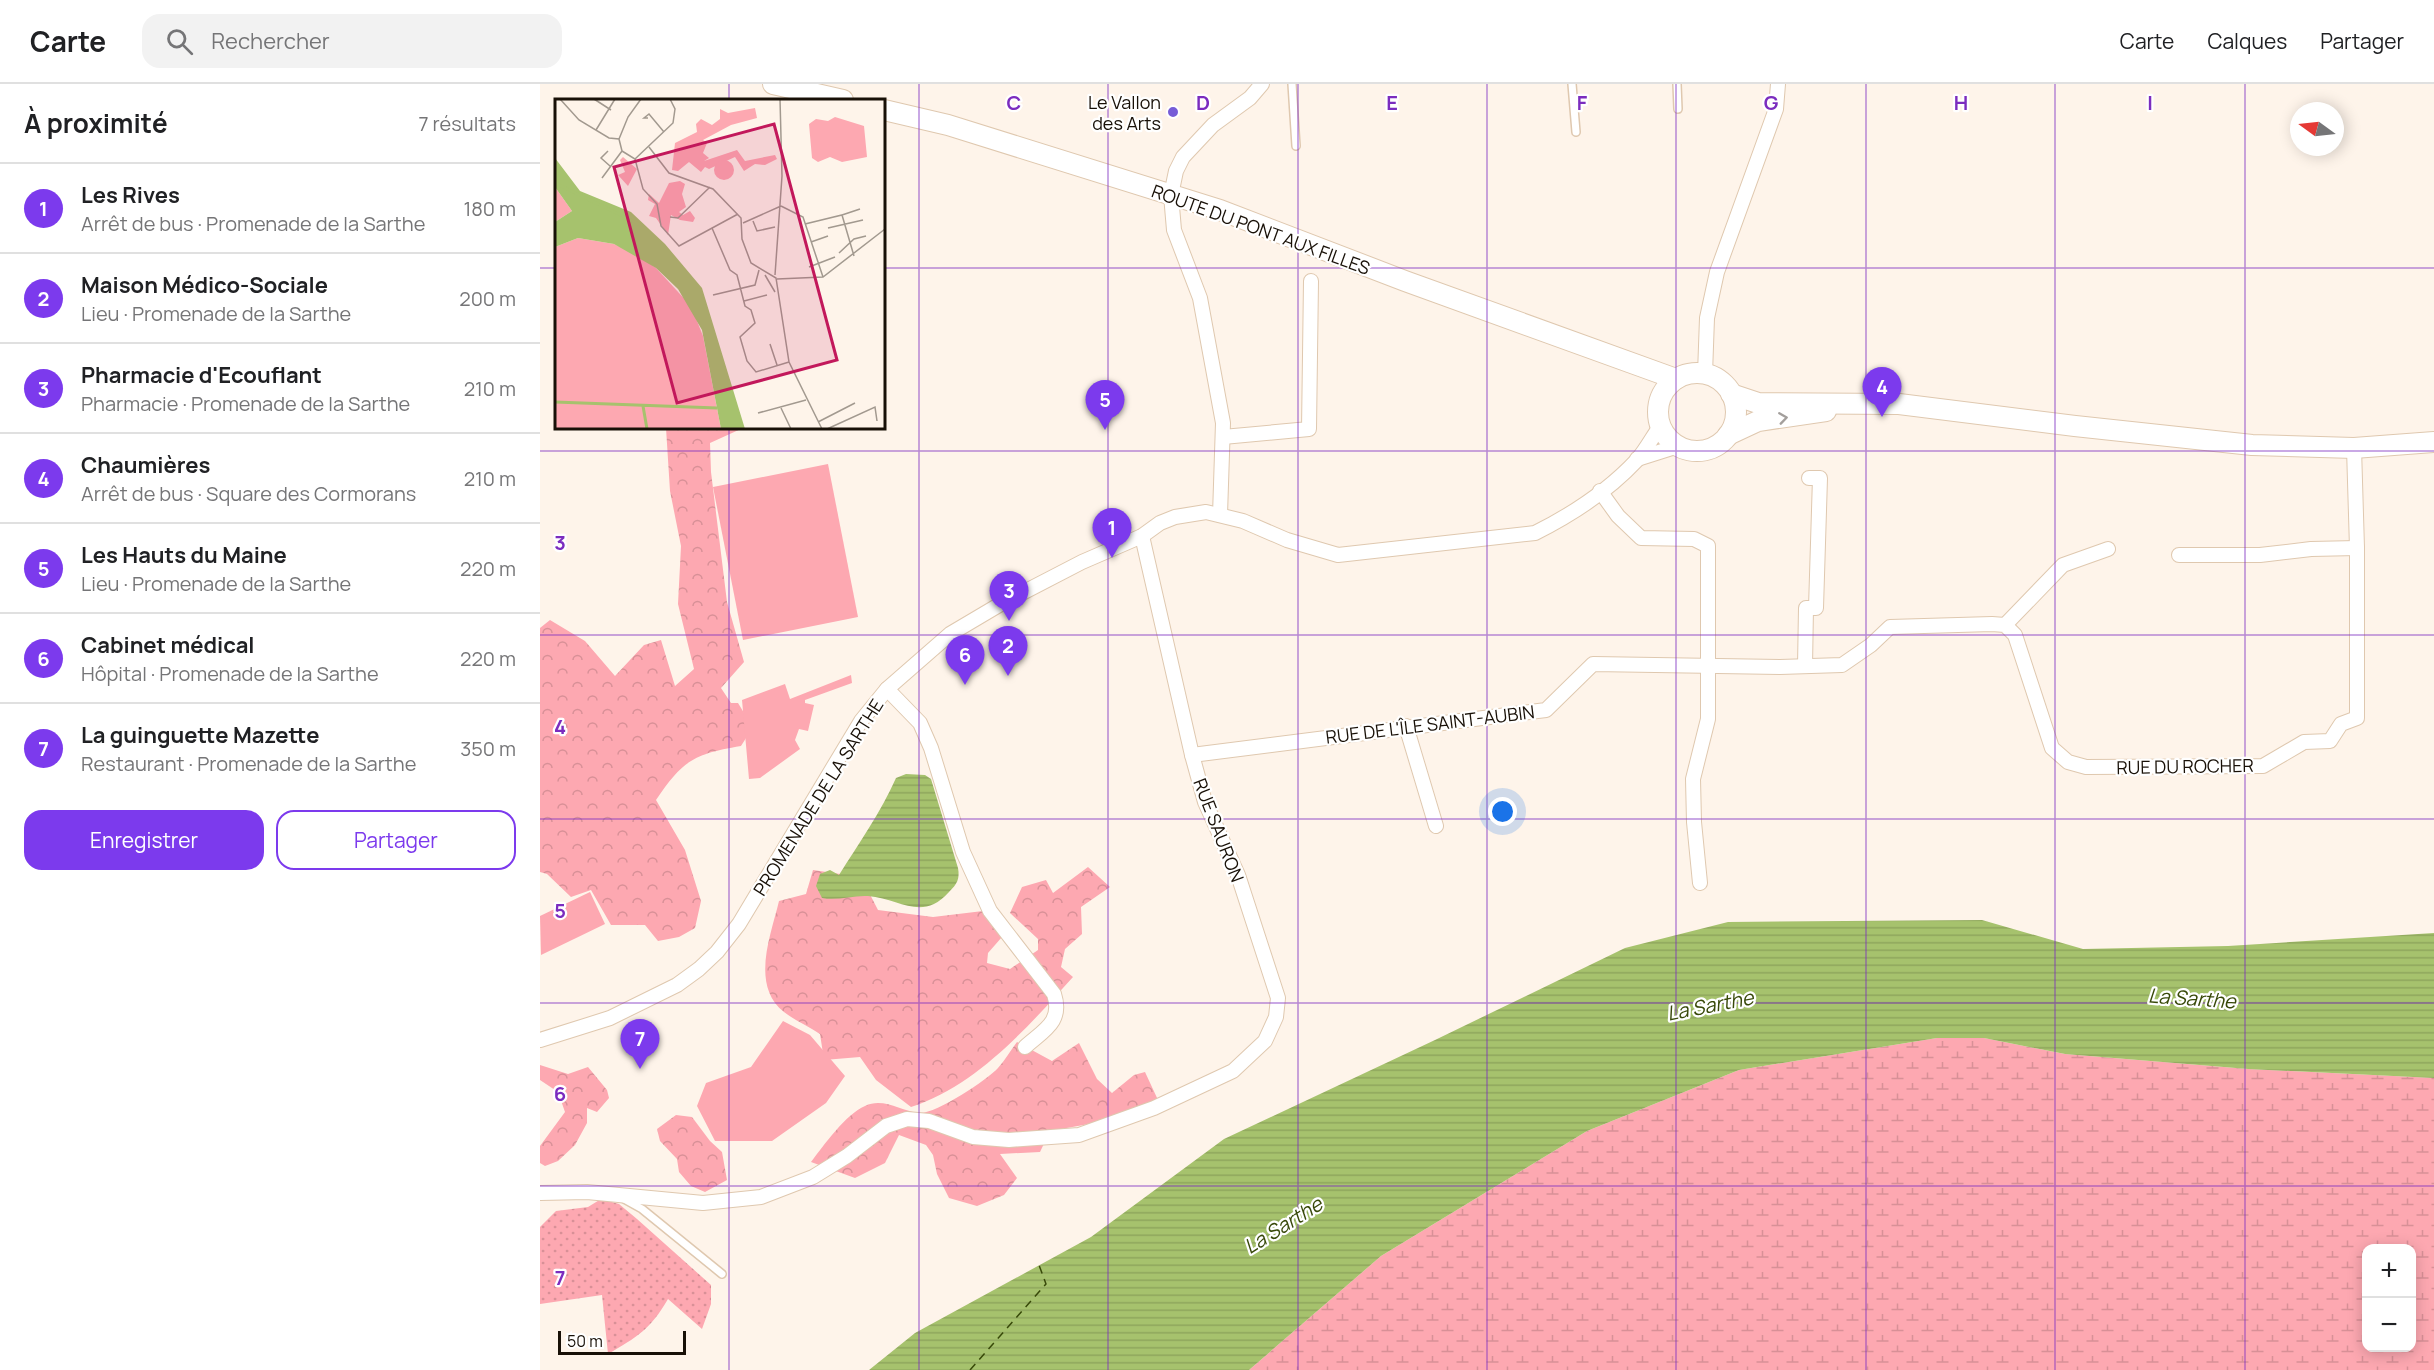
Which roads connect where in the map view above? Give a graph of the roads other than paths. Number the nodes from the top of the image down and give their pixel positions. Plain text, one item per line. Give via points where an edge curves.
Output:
1 (773, 84) edge
2 (1262, 84) edge
3 (1292, 84) edge
4 (1572, 84) edge
5 (1677, 84) edge
6 (1778, 84) edge
7 (839, 99) edge
8 (1678, 109) dead end
9 (885, 110) edge
10 (1576, 132) dead end
11 (1296, 146) dead end
12 (1171, 195) junction
13 (1311, 281) dead end
14 (1632, 365) junction
15 (1704, 374) junction
16 (1676, 380) junction
17 (1731, 394) junction
18 (1660, 400) junction
19 (1870, 403) junction
20 (1660, 425) junction
21 (1728, 435) junction
22 (1223, 437) junction
23 (2434, 442) edge
24 (1678, 446) junction
25 (2354, 448) junction
26 (1638, 459) junction
27 (1809, 478) dead end
28 (1600, 491) junction
29 (1220, 515) junction
30 (1142, 536) junction
31 (2357, 548) junction
32 (2108, 549) dead end
33 (2180, 555) dead end
34 (2005, 625) junction
35 (1708, 666) junction
36 (1805, 666) junction
37 (887, 689) junction
38 (1407, 726) junction
39 (1192, 755) junction
40 (1436, 825) dead end
41 (1700, 883) dead end
42 (540, 1040) edge
43 (1025, 1047) dead end
44 (540, 1193) edge
45 (617, 1194) junction
46 (722, 1274) dead end

1 - 7 street
2 - 12 street via 1250,98 1213,125 1183,157
3 - 11 lane
4 - 10 lane
5 - 8 lane
6 - 15 street via 1776,109 1717,272 1707,318
9 - 12 street, ROUTE DU PONT AUX FILLES via 948,125
12 - 14 street, ROUTE DU PONT AUX FILLES
12 - 22 street via 1174,230 1200,298
13 - 22 street via 1309,429
14 - 16 street, ROUTE DU PONT AUX FILLES
14 - 18 street, ROUTE DU PONT AUX FILLES
15 - 16 street
15 - 17 street via 1720,381
16 - 18 street
17 - 19 street via 1758,403
17 - 21 street via 1736,412
18 - 20 street
21 -> 19 street via 1758,421
19 - 25 street via 2252,445
20 - 24 street
20 - 26 street, PROMENADE DE LA SARTHE
21 - 24 street via 1705,450
22 - 29 street
23 - 25 street
24 - 26 street, PROMENADE DE LA SARTHE
25 - 31 street, RUE DU ROCHER
26 - 28 street, PROMENADE DE LA SARTHE
27 - 36 street via 1820,478 1816,608 1806,608
28 - 29 street, PROMENADE DE LA SARTHE via 1564,518 1535,532 1338,555
28 - 35 street via 1641,538 1694,540 1707,546
29 - 30 street, PROMENADE DE LA SARTHE via 1206,512 1175,517
30 - 37 street, PROMENADE DE LA SARTHE via 1072,568 950,634
30 - 39 street, RUE SAURON
31 - 33 street via 2260,555
31 - 34 street, RUE DU ROCHER via 2357,718 2341,724 2330,741 2304,742 2263,766 2086,767 2068,762 2052,748 2014,635
32 - 34 street via 2063,565
34 - 36 street, RUE DE L'ÎLE SAINT-AUBIN via 1890,627 1842,665
35 - 36 street, RUE DE L'ÎLE SAINT-AUBIN
35 - 38 street, RUE DE L'ÎLE SAINT-AUBIN via 1593,664 1546,710
35 - 41 street via 1708,719 1693,779
37 - 42 street, PROMENADE DE LA SARTHE via 861,722 757,896 717,952 677,985 647,1002
37 - 43 street via 920,723 932,748 963,852 990,911 1054,994 1058,1008 1055,1018
38 - 39 street, RUE DE L'ÎLE SAINT-AUBIN
38 - 40 street
39 - 45 street, RUE SAURON via 1205,802 1238,875 1278,998 1276,1017 1265,1041 1233,1071 1154,1108 1078,1135 1009,1140 973,1137 929,1121 907,1119 886,1126 813,1177 761,1197 703,1203
44 - 45 street, RUE SAURON
45 - 46 lane via 642,1209

